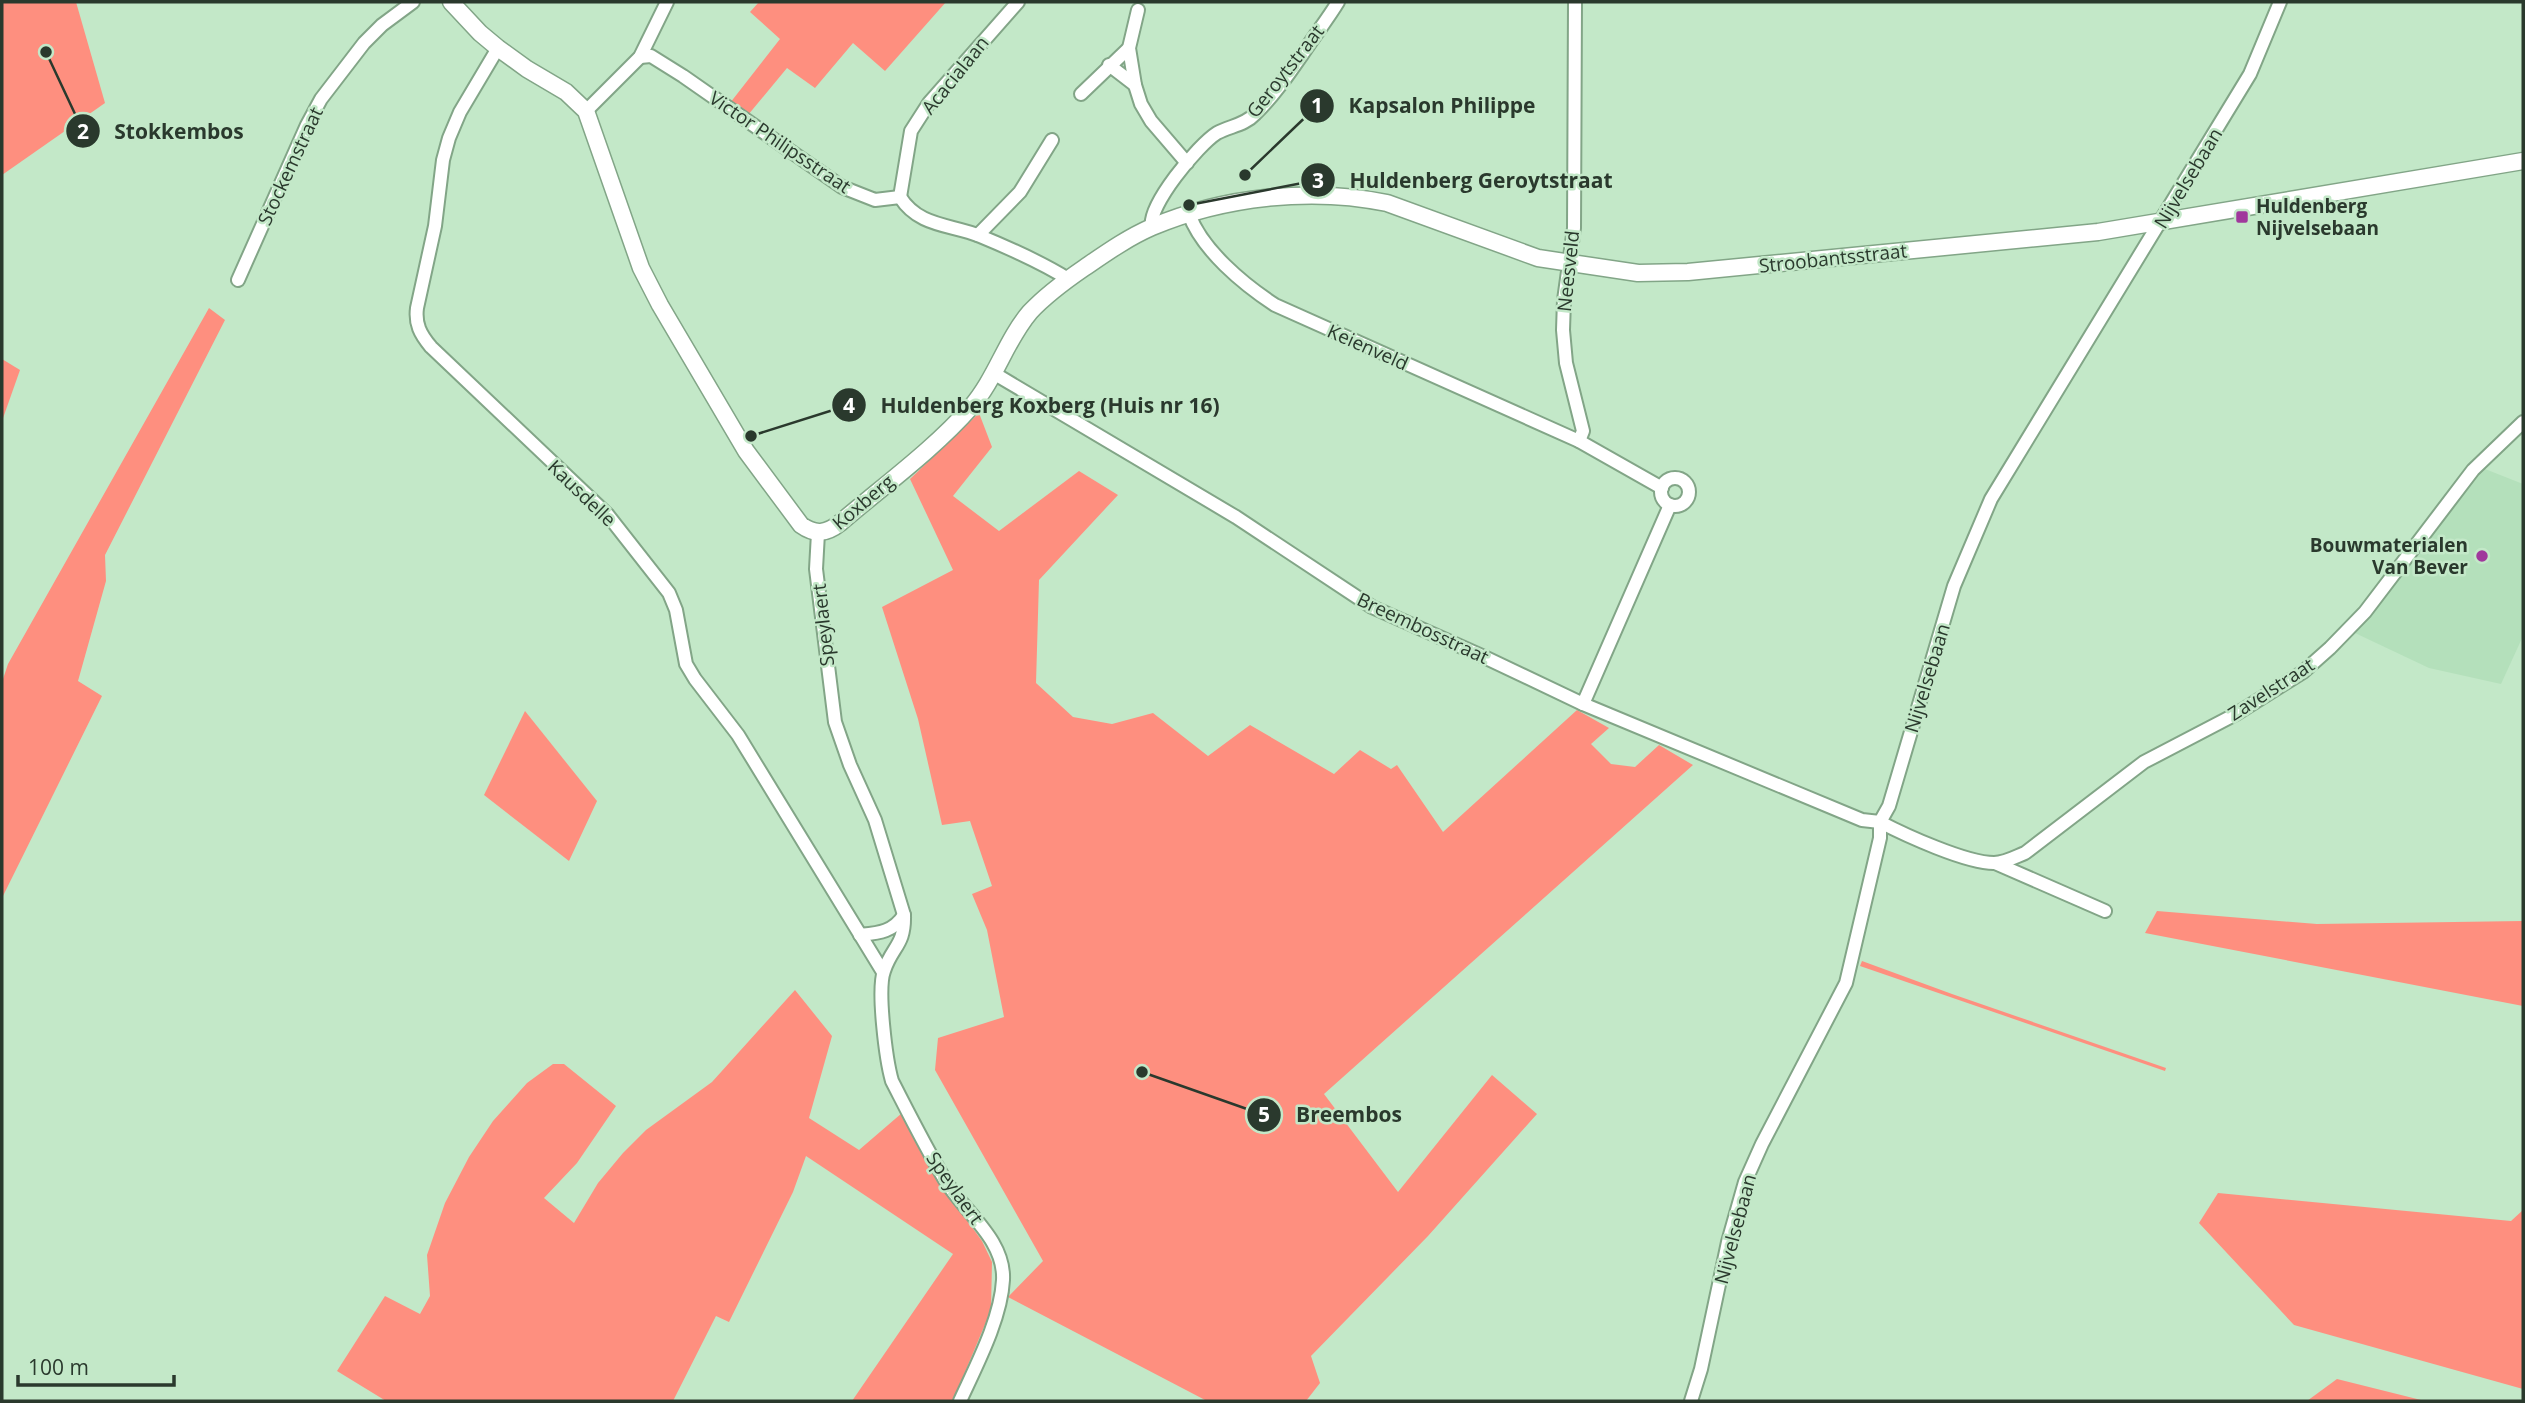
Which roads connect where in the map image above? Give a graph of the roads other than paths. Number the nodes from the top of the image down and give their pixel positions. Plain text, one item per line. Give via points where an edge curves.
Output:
1 (413, 2) edge
2 (452, 2) edge
3 (667, 2) edge
4 (1018, 2) edge
5 (1338, 2) edge
6 (1575, 2) edge
7 (2280, 2) edge
8 (1138, 10) dead end
9 (498, 48) junction
10 (1129, 48) junction
11 (640, 57) junction
12 (1110, 65) junction
13 (1135, 85) junction
14 (1081, 94) dead end
15 (586, 111) junction
16 (1052, 139) dead end
17 (2523, 161) edge
18 (1187, 163) junction
19 (900, 197) junction
20 (1189, 214) junction
21 (2161, 223) junction
22 (1152, 227) junction
23 (978, 235) junction
24 (1569, 264) junction
25 (1068, 279) junction
26 (238, 280) dead end
27 (995, 374) junction
28 (2523, 422) edge
29 (1578, 441) junction
30 (1662, 488) junction
31 (1670, 505) junction
32 (818, 533) junction
33 (1583, 704) junction
34 (1880, 822) junction
35 (1994, 863) junction
36 (2105, 911) dead end
37 (904, 915) junction
38 (860, 935) junction
39 (883, 972) junction
40 (960, 1401) edge
41 (1690, 1401) edge

1 - 26 street, Stockemstraat via 363,43 321,99
2 - 9 street, Koxberg
3 - 11 street
4 - 19 street, Acacialaan via 929,103 911,131
5 - 18 street, Geroytstraat via 1255,115 1219,132
6 - 24 street, Neesveld via 1574,228
7 - 21 street, Nijvelsebaan via 2250,74
8 - 10 street
9 - 15 street, Koxberg via 566,92
9 - 38 street, Kausdelle via 449,138 417,308 419,330 440,357 607,514 656,575 672,599 686,664 738,736
10 - 12 street
10 - 13 street
11 - 15 street
11 - 19 street, Victor Philipsstraat via 651,56 683,76 842,187 875,200
12 - 13 street
12 - 14 street
13 - 18 street via 1151,121
15 - 32 street, Koxberg via 641,268 668,321 761,473 800,524
16 - 23 street via 1020,192
17 - 21 street, Stroobantsstraat
18 - 22 street, Geroytstraat via 1151,214
19 - 23 street via 907,209 928,222
20 - 22 street, Stroobantsstraat
20 - 24 street, Stroobantsstraat via 1276,198 1367,198 1509,249
20 - 29 street, Keienveld via 1198,235 1248,287 1275,305
21 - 24 street, Stroobantsstraat via 1688,272 1638,273
21 - 34 street, Nijvelsebaan via 1990,499 1954,586 1889,806
22 - 25 street, Koxberg
23 - 25 street
24 - 29 street, Neesveld via 1563,330 1583,431
25 - 27 street, Koxberg via 1030,312
27 - 32 street, Koxberg via 952,427 833,529
27 - 33 street, Breembosstraat via 1236,517 1372,607
28 - 35 street, Zavelstraat via 2473,470 2365,612 2303,672 2236,714 2144,762 2025,853
29 - 30 street
30 - 31 street
30 - 31 street via 1672,479 1681,480 1689,489 1685,501
31 - 33 street
32 - 37 street, Speylaert via 816,569 835,722 875,820
33 - 34 street, Breembosstraat via 1862,820
34 - 35 street via 1938,848
34 - 41 street, Nijvelsebaan via 1846,984 1745,1182
35 - 36 street
37 - 38 street via 888,931
37 - 39 street, Speylaert via 900,944
38 - 39 street
39 - 40 street, Speylaert via 885,1050 892,1080 947,1184 989,1236 1003,1277 1001,1297

